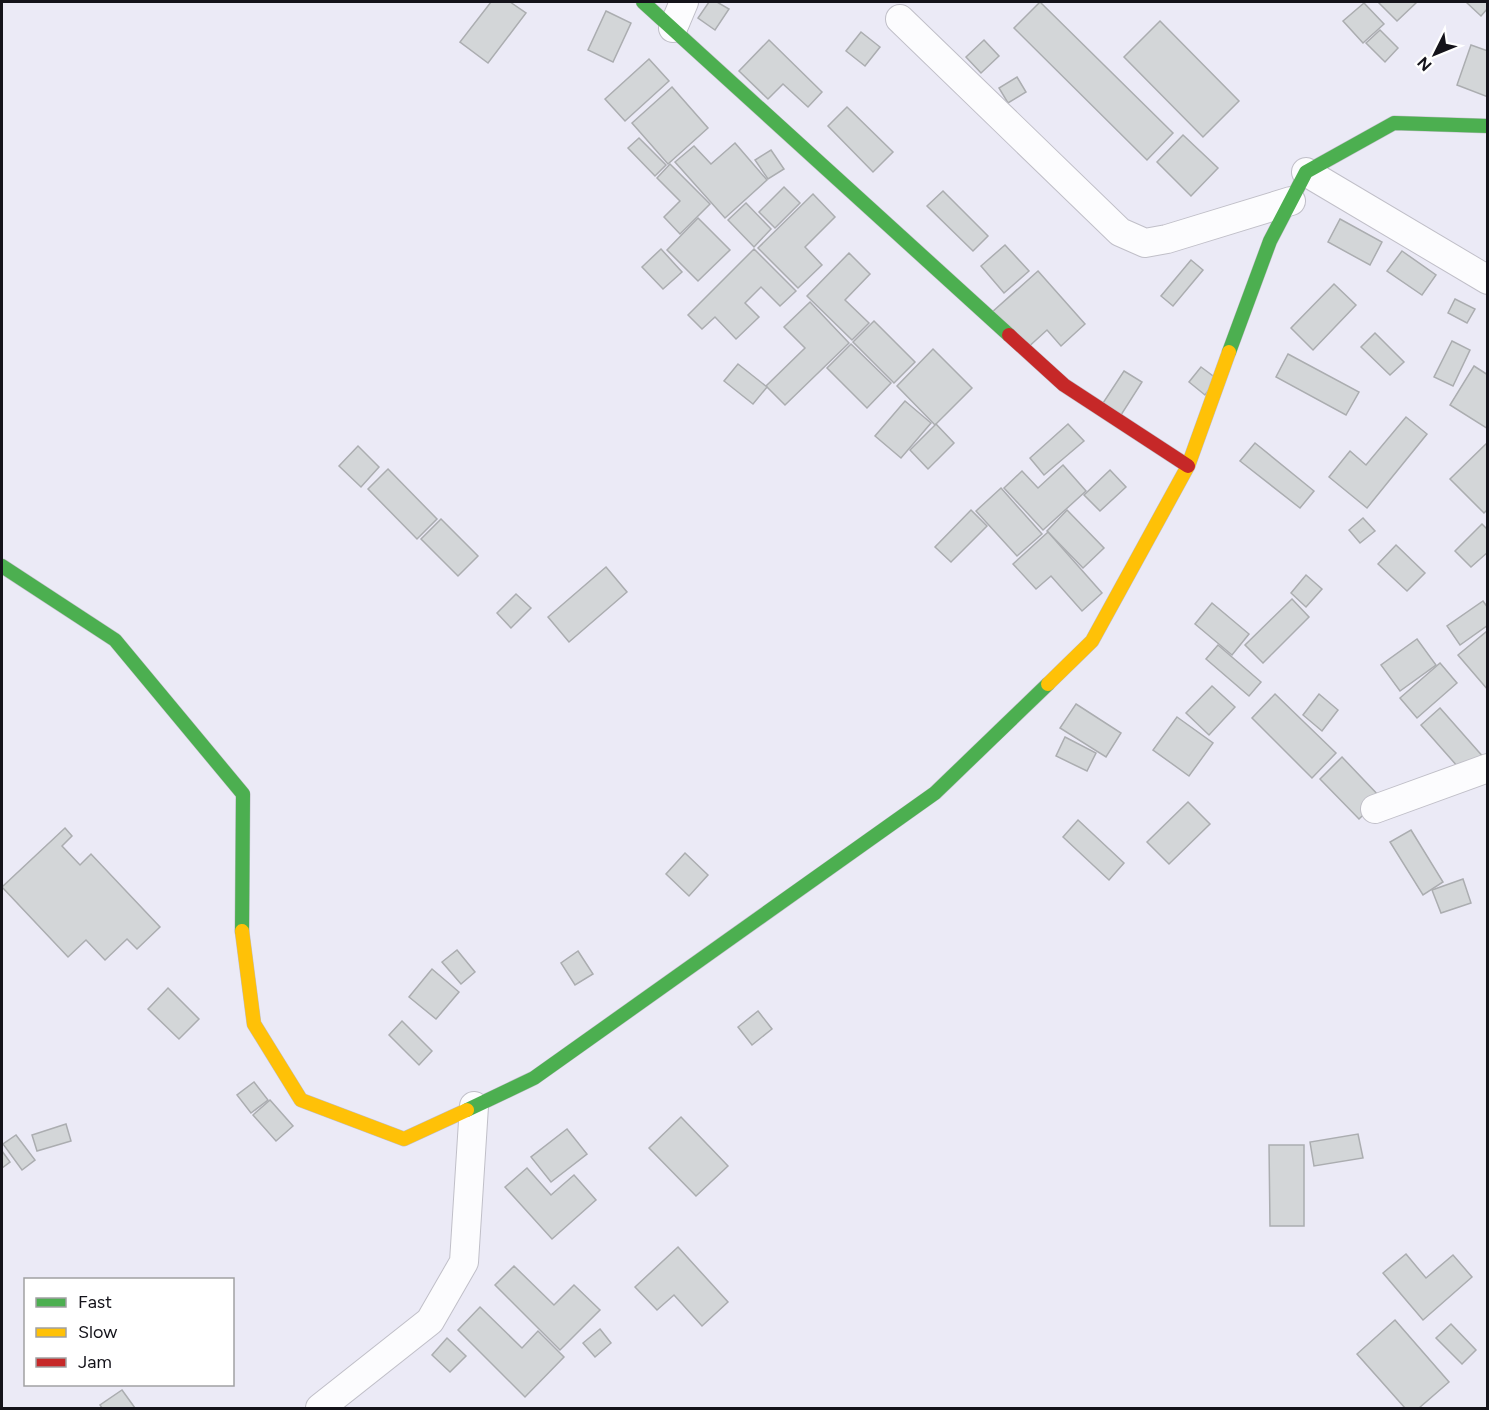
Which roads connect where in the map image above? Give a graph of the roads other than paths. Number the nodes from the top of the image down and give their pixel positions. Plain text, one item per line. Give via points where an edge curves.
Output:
1 (643, 2) edge
2 (684, 2) edge
3 (900, 19) dead end
4 (673, 28) junction
5 (1488, 126) edge
6 (1306, 172) junction
7 (1291, 201) junction
8 (1488, 280) edge
9 (1188, 466) junction
10 (2, 566) edge
11 (1488, 768) edge
12 (1375, 809) dead end
13 (474, 1106) junction
14 (321, 1408) edge

1 - 4 street
2 - 4 street
3 - 7 street via 1111,224 1128,236 1145,243 1167,239
4 - 9 street via 1064,385
5 - 6 street via 1394,123
6 - 7 street
6 - 8 street
7 - 9 street via 1270,241
9 - 13 street via 1092,641 935,793 534,1078
10 - 13 street via 115,640 243,794 242,936 254,1024 301,1100 404,1139
11 - 12 street
13 - 14 street via 464,1262 430,1321

